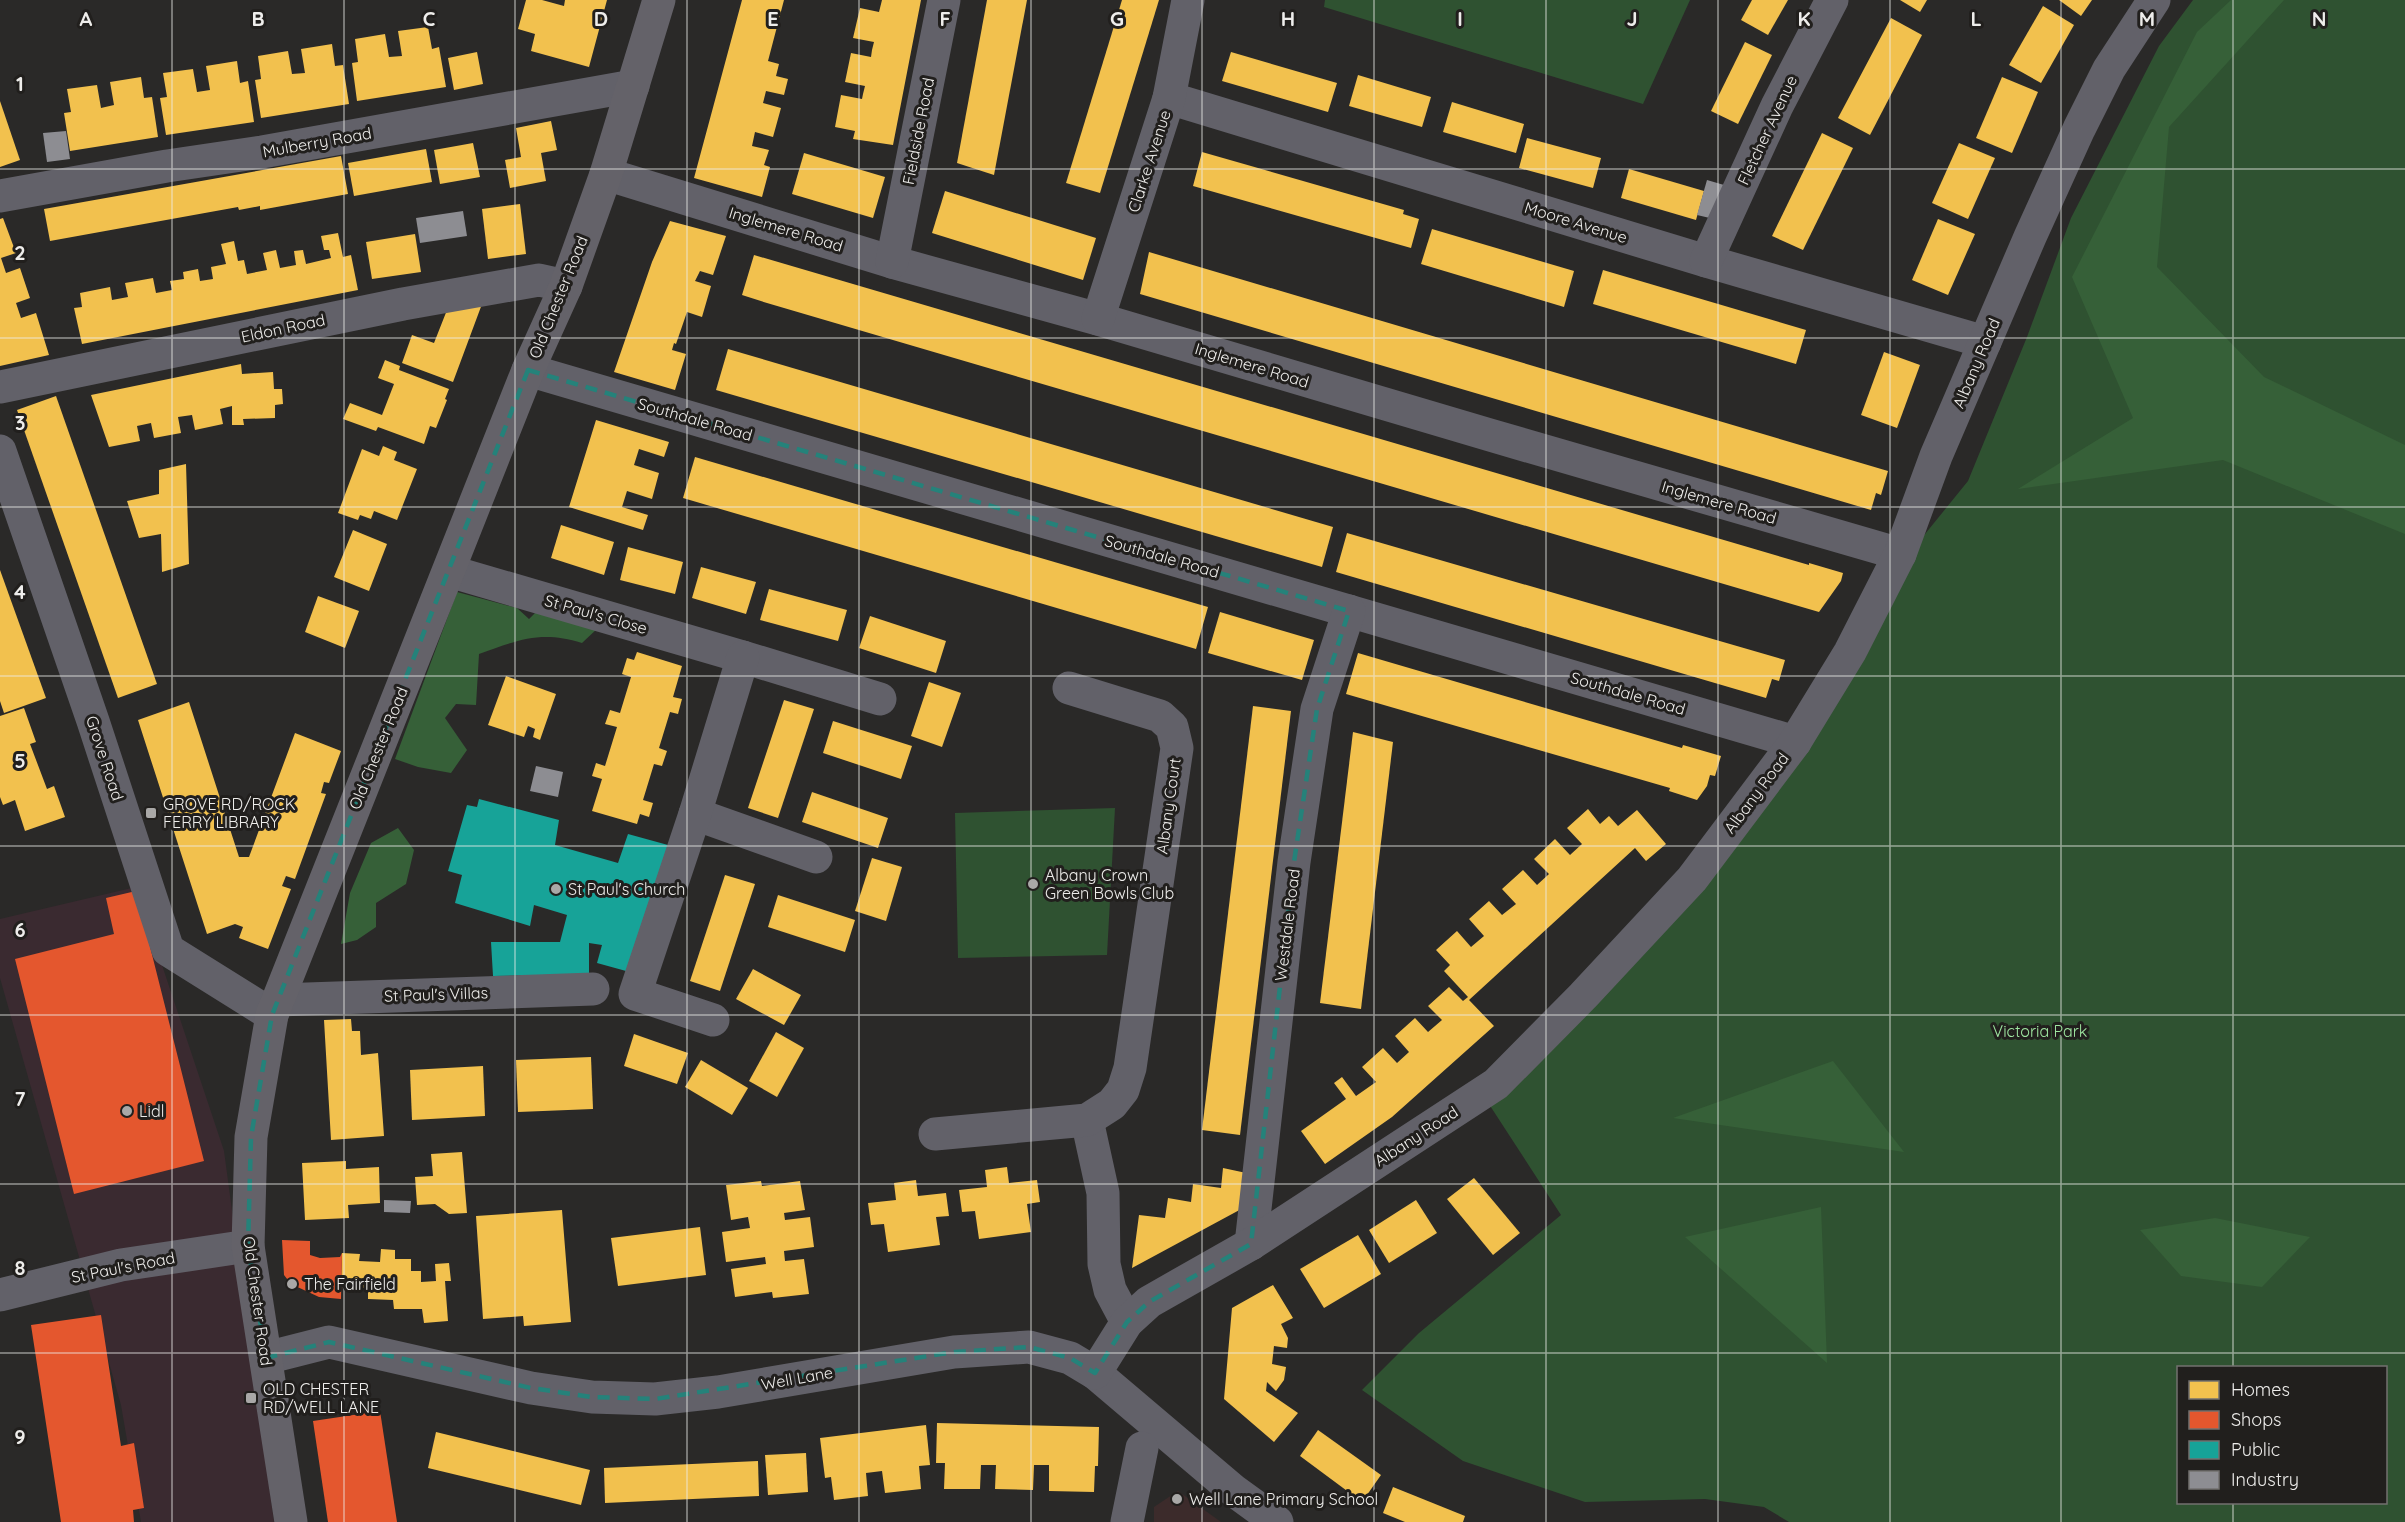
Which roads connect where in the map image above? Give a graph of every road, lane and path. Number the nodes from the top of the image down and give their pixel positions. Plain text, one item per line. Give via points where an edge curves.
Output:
1 (659, 0) edge
2 (944, 0) edge
3 (1188, 0) edge
4 (1832, 0) edge
5 (2154, 0) edge
6 (633, 86) junction
7 (1169, 98) junction
8 (606, 174) junction
9 (0, 196) edge
10 (1706, 261) junction
11 (892, 262) junction
12 (566, 286) junction
13 (1098, 319) junction
14 (1985, 342) junction
15 (528, 370) junction
16 (0, 387) edge
17 (0, 452) edge
18 (1900, 554) junction
19 (449, 571) junction
20 (1349, 611) junction
21 (743, 657) junction
22 (1069, 688) dead end
23 (880, 699) dead end
24 (1795, 742) junction
25 (695, 814) junction
26 (816, 857) dead end
27 (593, 988) dead end
28 (275, 1007) junction
29 (713, 1020) dead end
30 (1087, 1120) junction
31 (935, 1134) dead end
32 (1251, 1244) junction
33 (248, 1246) junction
34 (0, 1295) edge
35 (1126, 1323) junction
36 (266, 1358) junction
37 (1095, 1373) junction
38 (1142, 1448) dead end
39 (291, 1522) edge
40 (1127, 1522) edge
41 (1276, 1522) edge

1 - 6 main road, Old Chester Road
2 - 11 street, Fieldside Road
3 - 7 street, Clarke Avenue
4 - 10 street, Fletcher Avenue via 1777,106
5 - 14 street, Albany Road via 2109,69 2079,129
6 - 8 main road, Old Chester Road
6 - 9 street, Mulberry Road
7 - 10 street, Moore Avenue
7 - 13 street, Clarke Avenue
8 - 11 street, Inglemere Road
8 - 12 main road, Old Chester Road
10 - 14 street, Moore Avenue
11 - 13 street, Inglemere Road
12 - 15 main road, Old Chester Road
12 - 16 street, Eldon Road via 539,280 403,304
13 - 18 street, Inglemere Road
14 - 18 street, Albany Road via 1936,456
15 - 19 main road, Old Chester Road
15 - 20 street, Southdale Road
17 - 28 street, Grove Road via 168,950
18 - 24 street, Albany Road via 1850,652
19 - 21 street, St Paul's Close
19 - 28 main road, Old Chester Road
20 - 24 street, Southdale Road
20 - 32 street, Westdale Road via 1317,709 1294,862
21 - 23 street, St Paul's Close
21 - 25 street
22 - 30 street, Albany Court via 1160,716 1172,727 1176,748 1130,1068 1124,1090 1112,1104
24 - 32 street, Albany Road via 1692,879 1496,1084
25 - 26 street
25 - 29 street via 635,994
27 - 28 street, St Paul's Villas
28 - 33 main road, Old Chester Road via 251,1137
30 - 31 street, Albany Court
30 - 35 street via 1103,1193 1104,1264 1110,1290
32 - 35 street, Albany Road via 1149,1302
33 - 34 street, St Paul's Road via 121,1265
33 - 36 main road, Old Chester Road
35 - 37 street, Albany Road
36 - 37 street, Well Lane via 329,1342 531,1388 592,1397 644,1398 718,1392 954,1352 1029,1347 1070,1358
36 - 39 main road, Old Chester Road
37 - 41 street, Well Lane
38 - 40 street

